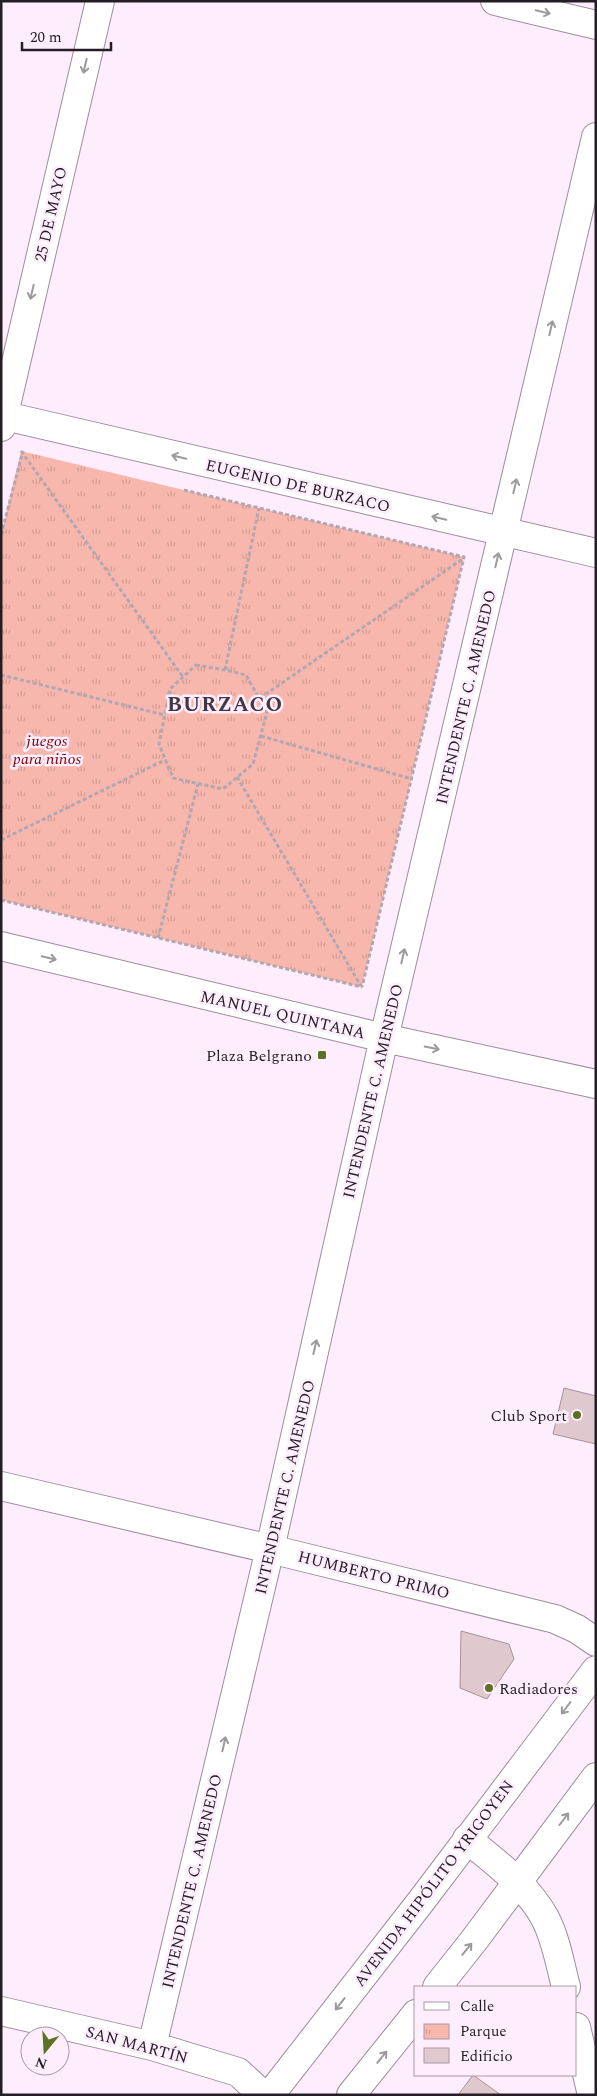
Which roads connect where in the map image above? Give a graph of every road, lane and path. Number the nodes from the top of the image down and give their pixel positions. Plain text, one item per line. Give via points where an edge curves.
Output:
1 (100, 1) edge
2 (495, 1) edge
3 (596, 25) edge
4 (596, 137) edge
5 (2, 419) edge
6 (21, 451) junction
7 (31, 453) dead end
8 (183, 490) dead end
9 (259, 508) junction
10 (504, 533) junction
11 (1, 535) edge
12 (596, 553) edge
13 (464, 557) junction
14 (225, 670) junction
15 (1, 675) edge
16 (183, 677) junction
17 (260, 698) junction
18 (165, 715) junction
19 (261, 736) junction
20 (165, 760) junction
21 (237, 777) junction
22 (412, 779) junction
23 (198, 784) junction
24 (1, 840) edge
25 (1, 900) edge
26 (158, 938) junction
27 (1, 946) edge
28 (362, 987) junction
29 (384, 1038) junction
30 (596, 1084) edge
31 (1, 1486) edge
32 (270, 1548) junction
33 (596, 1642) edge
34 (596, 1670) edge
35 (596, 1777) edge
36 (467, 1839) junction
37 (518, 1882) junction
38 (438, 1986) edge
39 (566, 1986) edge
40 (1, 2011) edge
41 (414, 2016) edge
42 (577, 2031) edge
43 (152, 2046) junction
44 (264, 2095) edge
45 (270, 2095) edge
46 (351, 2095) edge
47 (592, 2095) edge

1 -> 5 street, 25 DE MAYO
2 -> 3 street
10 -> 4 street, INTENDENTE C. AMENEDO
10 -> 5 street, EUGENIO DE BURZACO
6 - 7 path
6 - 11 path
6 - 16 path
8 - 9 path
9 - 13 path
9 - 14 path
10 - 12 street, EUGENIO DE BURZACO
29 -> 10 street, INTENDENTE C. AMENEDO
13 - 17 path
13 - 22 path
14 - 16 path via 196,665
14 - 17 path via 246,675
15 - 18 path
16 - 18 path via 170,689
17 - 19 path via 267,712
18 - 20 path via 159,744
19 - 21 path via 253,764
19 - 22 path
20 - 23 path via 173,778
20 - 24 path
21 - 23 path via 223,789
21 - 28 path
22 - 28 path
23 - 26 path
25 - 26 path
26 - 28 path
27 -> 29 street, MANUEL QUINTANA
29 -> 30 street, MANUEL QUINTANA
32 -> 29 street, INTENDENTE C. AMENEDO
31 - 32 street, HUMBERTO PRIMO
32 - 33 street, HUMBERTO PRIMO via 554,1619
43 -> 32 street, INTENDENTE C. AMENEDO
34 -> 36 street, AVENIDA HIPÓLITO YRIGOYEN
37 -> 35 street
36 - 37 street
36 -> 45 street, AVENIDA HIPÓLITO YRIGOYEN
38 -> 37 street
37 - 39 street via 544,1917 555,1942
40 - 43 street, SAN MARTÍN
46 -> 41 street
42 - 47 street
43 - 44 street, SAN MARTÍN via 238,2072

